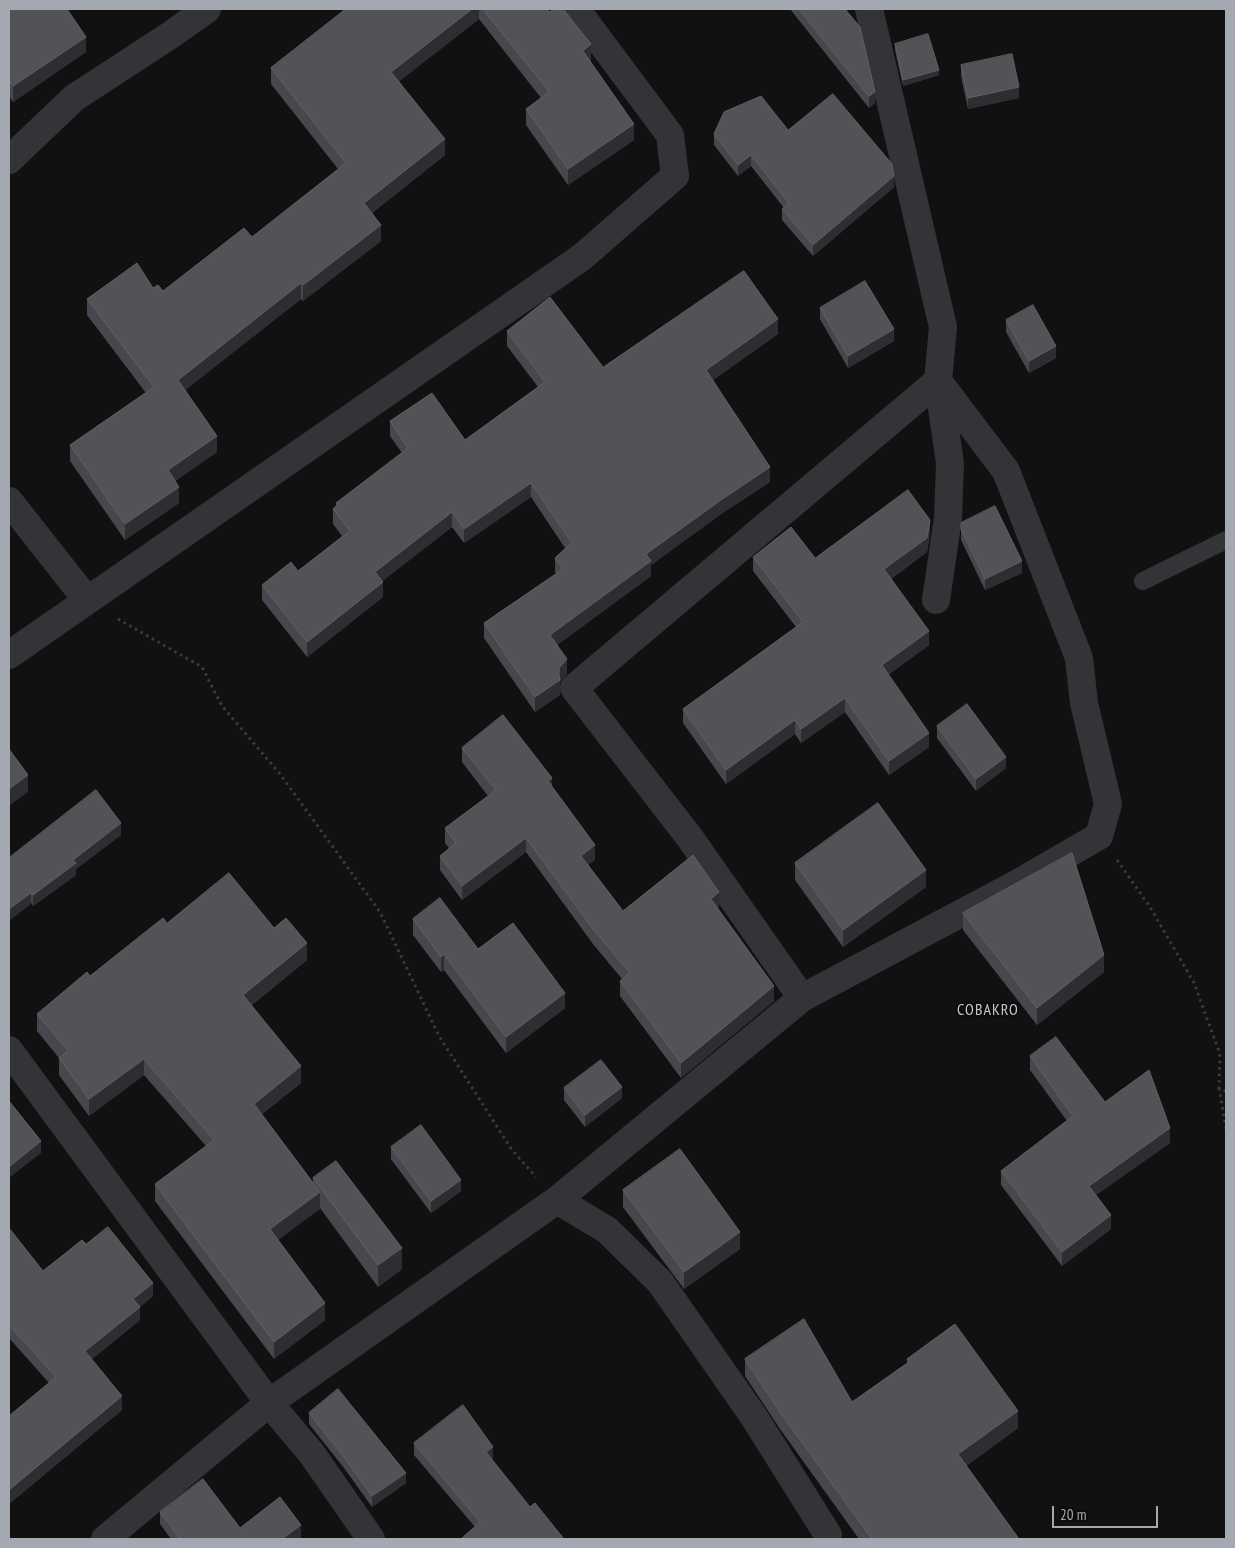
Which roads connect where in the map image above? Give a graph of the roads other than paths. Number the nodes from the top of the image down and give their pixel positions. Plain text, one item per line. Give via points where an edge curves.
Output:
1 (207, 9) edge
2 (576, 9) edge
3 (870, 9) edge
4 (9, 160) edge
5 (938, 381) junction
6 (9, 501) edge
7 (1226, 540) edge
8 (1143, 581) dead end
9 (87, 600) junction
10 (936, 600) dead end
11 (9, 655) edge
12 (802, 998) junction
13 (9, 1050) edge
14 (556, 1200) junction
15 (269, 1403) junction
16 (828, 1535) dead end
17 (106, 1539) edge
18 (371, 1539) edge

1 - 4 street via 74,98
2 - 9 street via 670,134 675,176 582,257
3 - 5 street via 943,327
5 - 10 street via 950,462 948,518
5 - 12 street via 1006,471 1079,658 1084,703 1108,804 1099,836
5 - 12 street via 574,688 690,838
6 - 9 street
7 - 8 lane
9 - 11 street
12 - 14 street
13 - 15 street
14 - 15 street
14 - 16 street via 607,1230 660,1282 754,1417
15 - 17 street
15 - 18 street via 312,1454

